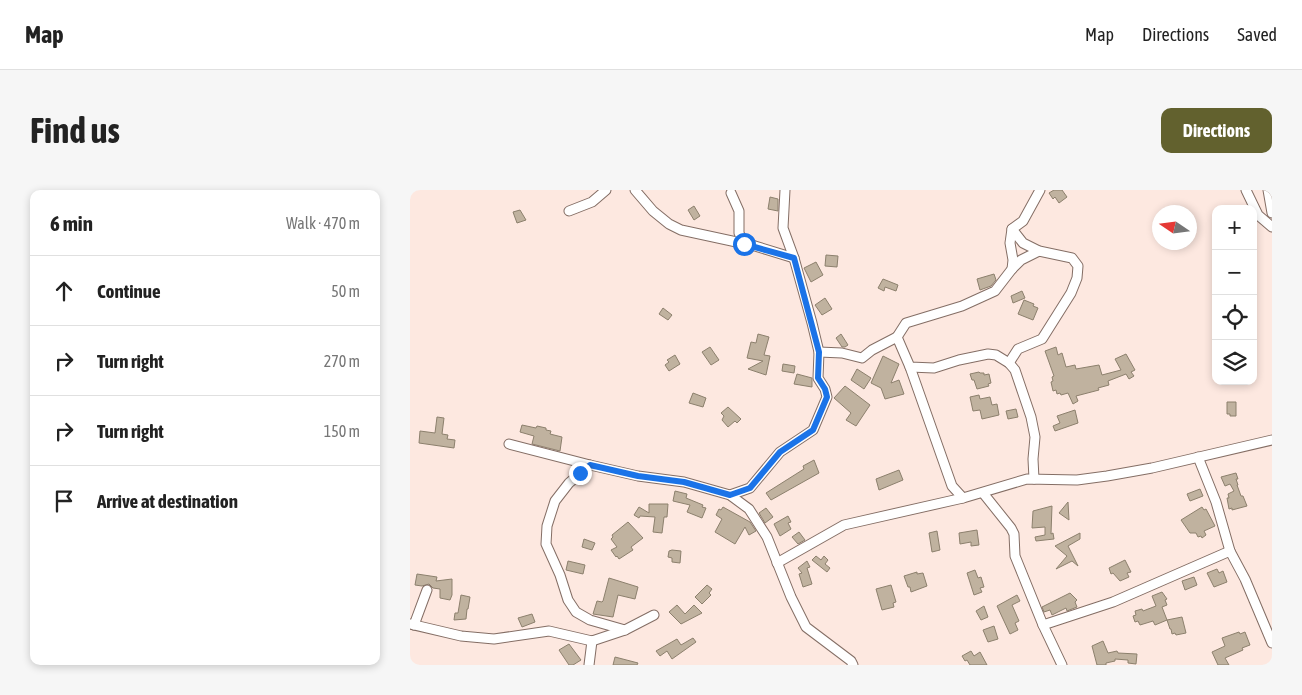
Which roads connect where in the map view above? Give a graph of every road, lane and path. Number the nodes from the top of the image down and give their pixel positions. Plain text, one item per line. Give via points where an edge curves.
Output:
1 (606, 190) edge
2 (635, 190) edge
3 (785, 190) edge
4 (1040, 190) edge
5 (1246, 190) edge
6 (1268, 190) edge
7 (731, 193) dead end
8 (569, 211) dead end
9 (1272, 213) edge
10 (1272, 227) edge
11 (1012, 229) junction
12 (744, 244) junction
13 (1039, 252) junction
14 (794, 258) junction
15 (1012, 269) junction
16 (897, 337) junction
17 (819, 352) junction
18 (1009, 363) junction
19 (910, 367) junction
20 (1272, 440) edge
21 (509, 444) dead end
22 (1198, 457) junction
23 (590, 465) junction
24 (1034, 479) junction
25 (983, 492) junction
26 (730, 495) junction
27 (963, 498) junction
28 (1230, 551) junction
29 (777, 563) junction
30 (427, 590) dead end
31 (654, 615) dead end
32 (412, 625) edge
33 (1043, 625) junction
34 (625, 630) junction
35 (592, 640) junction
36 (1272, 644) edge
37 (589, 665) edge
38 (853, 665) edge
39 (1062, 665) edge

1 - 8 street via 592,202
2 - 12 street via 653,211 681,230
3 - 14 street via 783,228
4 - 11 street via 1023,220
5 - 10 street via 1258,215
6 - 9 street
7 - 12 street via 738,209 739,233
11 - 13 street via 1023,243
11 - 15 street
12 - 14 street
13 - 15 street via 1021,260
13 - 18 street via 1072,258 1078,266 1077,278 1042,340 1018,349
14 - 17 street
15 - 16 street via 995,292 906,323
16 - 17 street via 862,358
16 - 19 street
17 - 26 street via 818,378 827,397 813,430 780,452 750,488
18 - 19 street via 988,354 934,368
18 - 24 street via 1031,417 1035,437
19 - 27 street via 952,486
20 - 22 street
21 - 23 street
22 - 24 street via 1077,480
22 - 28 street via 1216,502
23 - 26 street via 684,482
23 - 34 street via 569,483 555,501 547,526 546,544 576,612 590,620
24 - 25 street via 1027,478
25 - 27 street
25 - 33 street via 1014,534 1015,556
26 - 29 street via 749,509 759,522
27 - 29 street via 844,525
28 - 33 street via 1113,602
28 - 36 street
29 - 38 street via 806,627
30 - 32 street
31 - 34 street
32 - 35 street via 461,636 494,639 550,631
33 - 39 street
34 - 35 street
35 - 37 street

